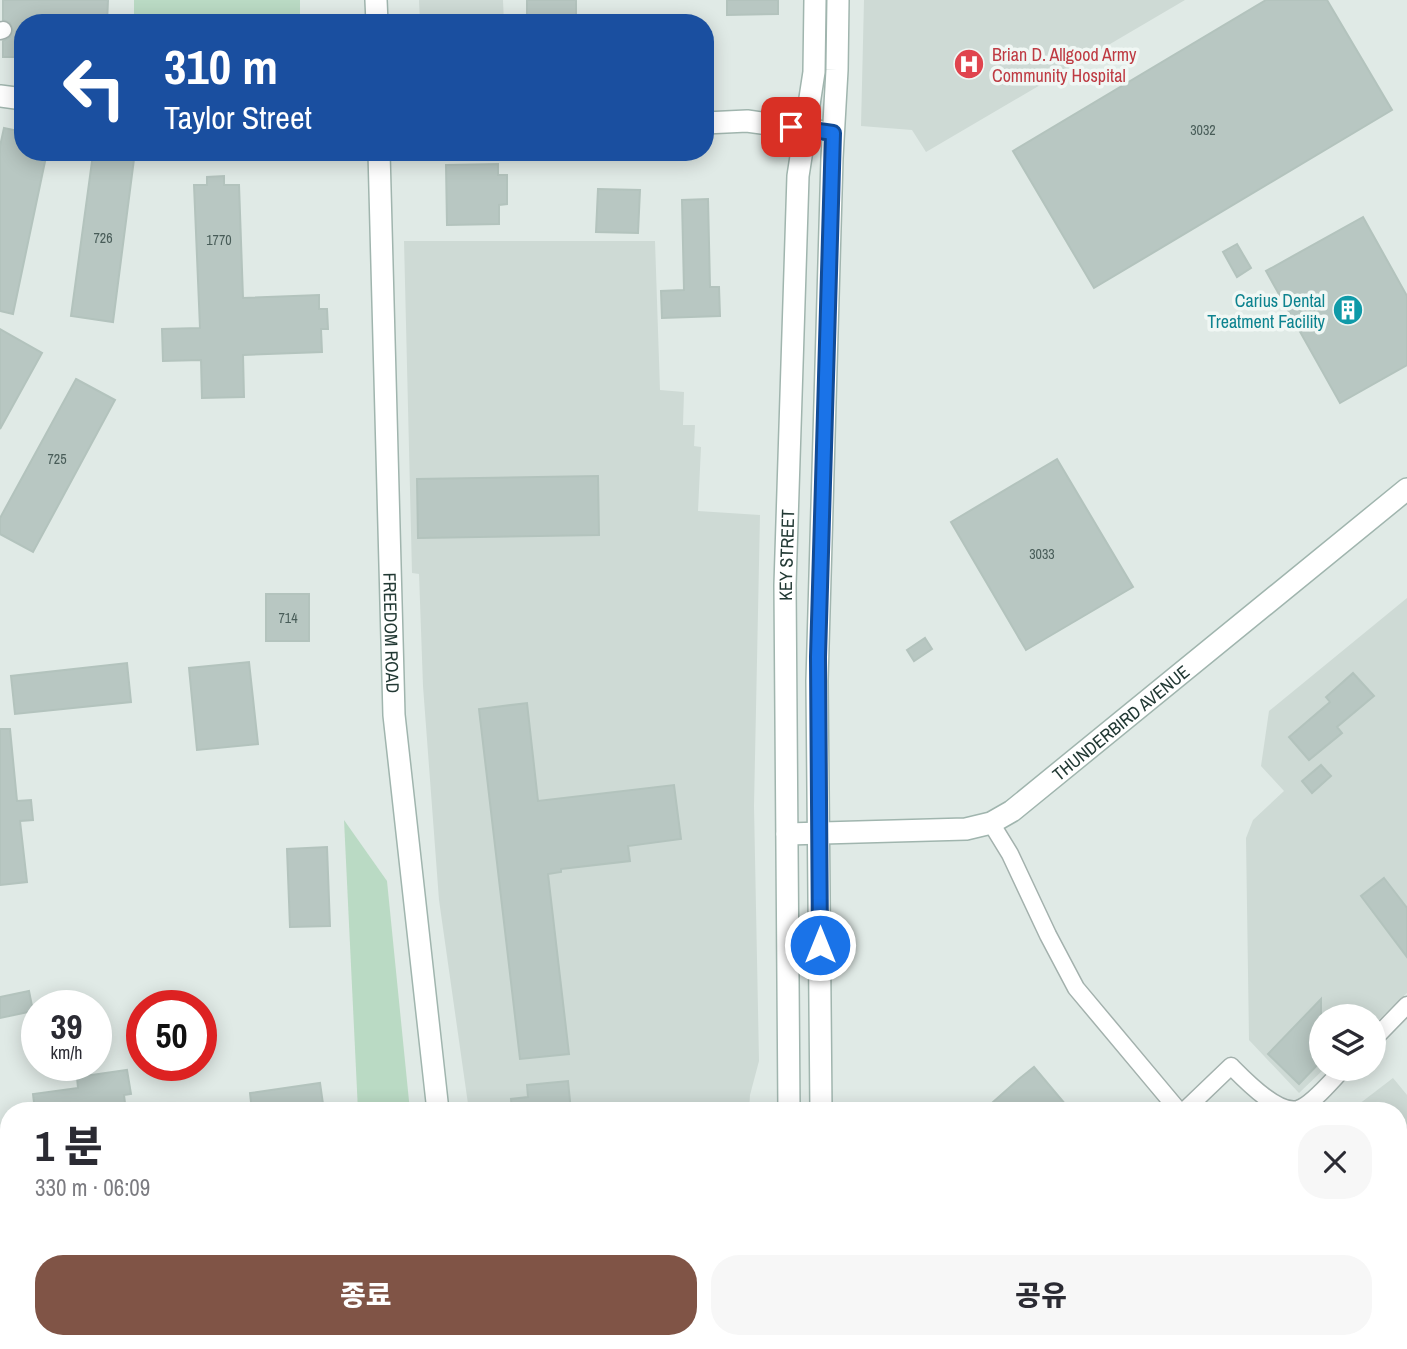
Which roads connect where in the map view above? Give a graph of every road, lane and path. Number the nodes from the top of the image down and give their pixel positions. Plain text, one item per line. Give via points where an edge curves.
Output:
1 (815, 0) edge
2 (838, 0) edge
3 (714, 123) edge
4 (805, 130) junction
5 (833, 133) junction
6 (379, 161) edge
7 (1407, 489) edge
8 (991, 823) junction
9 (787, 834) junction
10 (820, 834) junction
11 (1407, 1005) edge
12 (1386, 1027) edge
13 (1331, 1081) edge
14 (437, 1102) edge
15 (789, 1102) edge
16 (821, 1102) edge
17 (1174, 1102) edge
18 (1192, 1102) edge
19 (1273, 1102) edge
20 (1308, 1102) edge

1 - 4 main road, KEY STREET via 814,72
2 - 5 main road, KEY STREET
3 - 4 main road via 747,121
4 - 5 main road
4 - 9 main road, KEY STREET via 798,176 785,585
5 - 10 main road, KEY STREET via 817,681
6 - 14 main road, FREEDOM ROAD via 394,715
7 - 8 main road, THUNDERBIRD AVENUE via 1012,811
8 - 10 main road, THUNDERBIRD AVENUE via 966,829
8 - 17 street via 1076,988
9 - 10 main road, THUNDERBIRD AVENUE
9 - 15 main road, KEY STREET
10 - 16 main road, KEY STREET
11 - 12 street
13 - 20 street
18 - 19 street via 1231,1066

